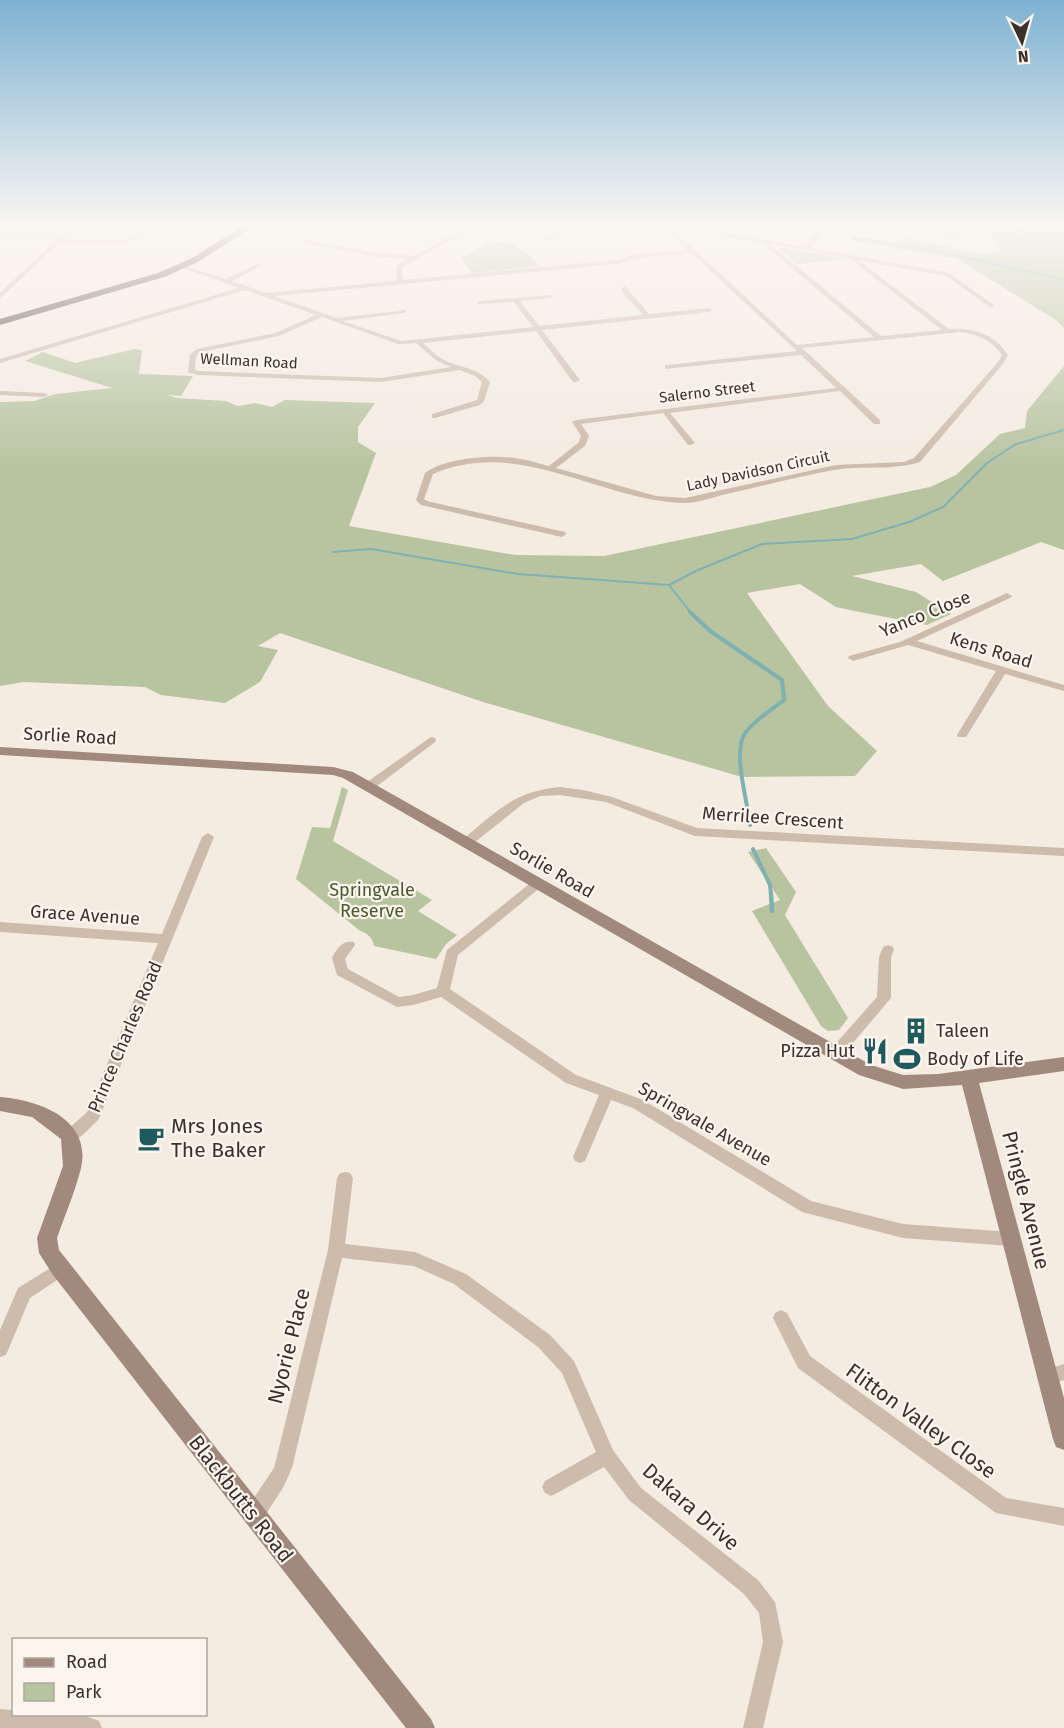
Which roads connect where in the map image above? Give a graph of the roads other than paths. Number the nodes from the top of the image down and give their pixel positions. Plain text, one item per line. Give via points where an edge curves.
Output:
1 (37, 307) edge
2 (54, 307) edge
3 (187, 307) edge
4 (299, 307) edge
5 (521, 307) edge
6 (638, 307) edge
7 (752, 307) edge
8 (841, 307) edge
9 (915, 307) edge
10 (709, 310) dead end
11 (404, 311) dead end
12 (322, 315) junction
13 (647, 316) junction
14 (0, 317) edge
15 (335, 319) junction
16 (0, 322) edge
17 (538, 328) junction
18 (946, 330) junction
19 (879, 338) junction
20 (417, 341) junction
21 (799, 350) junction
22 (0, 361) edge
23 (668, 367) dead end
24 (458, 368) junction
25 (576, 380) dead end
26 (842, 389) junction
27 (0, 393) edge
28 (44, 395) dead end
29 (664, 410) junction
30 (435, 416) dead end
31 (877, 422) dead end
32 (691, 443) dead end
33 (550, 469) junction
34 (562, 534) dead end
35 (1007, 596) dead end
36 (908, 642) junction
37 (853, 658) dead end
38 (1002, 670) junction
39 (1064, 688) edge
40 (962, 735) dead end
41 (431, 740) dead end
42 (0, 751) edge
43 (368, 787) junction
44 (208, 837) dead end
45 (466, 843) junction
46 (1064, 852) edge
47 (537, 884) junction
48 (0, 927) edge
49 (167, 939) junction
50 (349, 945) dead end
51 (888, 950) dead end
52 (443, 991) junction
53 (837, 1053) junction
54 (1064, 1064) edge
55 (969, 1078) junction
56 (607, 1093) junction
57 (0, 1104) edge
58 (70, 1136) junction
59 (580, 1157) dead end
60 (345, 1178) dead end
61 (1010, 1239) junction
62 (336, 1250) junction
63 (60, 1269) junction
64 (781, 1318) dead end
65 (0, 1349) edge
66 (1056, 1375) edge
67 (1064, 1439) edge
68 (607, 1456) junction
69 (551, 1487) dead end
70 (254, 1515) junction
71 (1064, 1517) edge
72 (0, 1719) edge
73 (92, 1728) edge
74 (422, 1728) edge
75 (753, 1728) edge

1 - 14 highway
2 - 16 highway
3 - 22 street
4 - 12 street
5 - 17 street
6 - 13 street
7 - 21 street
8 - 19 street
9 - 18 street
10 - 13 street
11 - 15 street
12 - 15 street
12 - 24 street, Wellman Road via 277,334 199,350 193,355 191,370 381,380
13 - 17 street
15 - 20 street via 400,342
17 - 20 street
17 - 25 street
18 - 19 street, Lady Davidson Circuit
18 - 33 street, Lady Davidson Circuit via 982,335 1005,355 917,460 893,466 836,467 685,501 656,498
19 - 21 street, Lady Davidson Circuit
20 - 24 street via 441,361
21 - 23 street, Lady Davidson Circuit
21 - 26 street
24 - 30 street via 486,382 480,401
26 - 29 street, Salerno Street
26 - 31 street
27 - 28 street
29 - 32 street
29 - 33 street, Salerno Street via 576,422 585,436 582,444
33 - 34 street, Lady Davidson Circuit via 504,459 442,467 429,473 420,500
35 - 36 street, Yanco Close
36 - 37 street, Yanco Close
36 - 38 street, Kens Road
38 - 39 street, Kens Road
38 - 40 street
41 - 43 street
42 - 43 street, Sorlie Road via 323,770 348,775
43 - 45 street, Sorlie Road
44 - 49 street, Prince Charles Road
45 - 46 street, Merrilee Crescent via 520,800 544,791 561,790 641,810 696,832
45 - 47 street, Sorlie Road
47 - 52 street via 452,953
47 - 53 street, Sorlie Road
48 - 49 street, Grace Avenue
49 - 58 street, Prince Charles Road via 93,1116
50 - 52 street via 338,958 342,972 397,1002
51 - 53 street via 884,998
52 - 56 street, Springvale Avenue via 571,1079
53 - 55 street, Sorlie Road via 865,1070 903,1082
54 - 55 street, Sorlie Road
55 - 61 street, Pringle Avenue
56 - 59 street
56 - 61 street, Springvale Avenue via 638,1104 807,1207 903,1231
57 - 58 street via 39,1111 54,1119
58 - 63 street via 72,1166 47,1238 49,1253
60 - 62 street, Nyorie Place
61 - 66 street, Pringle Avenue
62 - 68 street, Dakara Drive via 415,1258 460,1279 544,1341 568,1367
62 - 70 street, Nyorie Place via 283,1468
63 - 65 street via 24,1293
63 - 70 street, Blackbutts Road
64 - 71 street, Flitton Valley Close via 804,1362 1002,1508
66 - 67 street, Pringle Avenue
68 - 69 street
68 - 75 street, Dakara Drive via 635,1494 751,1587 768,1609 773,1642
70 - 74 street, Blackbutts Road
72 - 73 street

